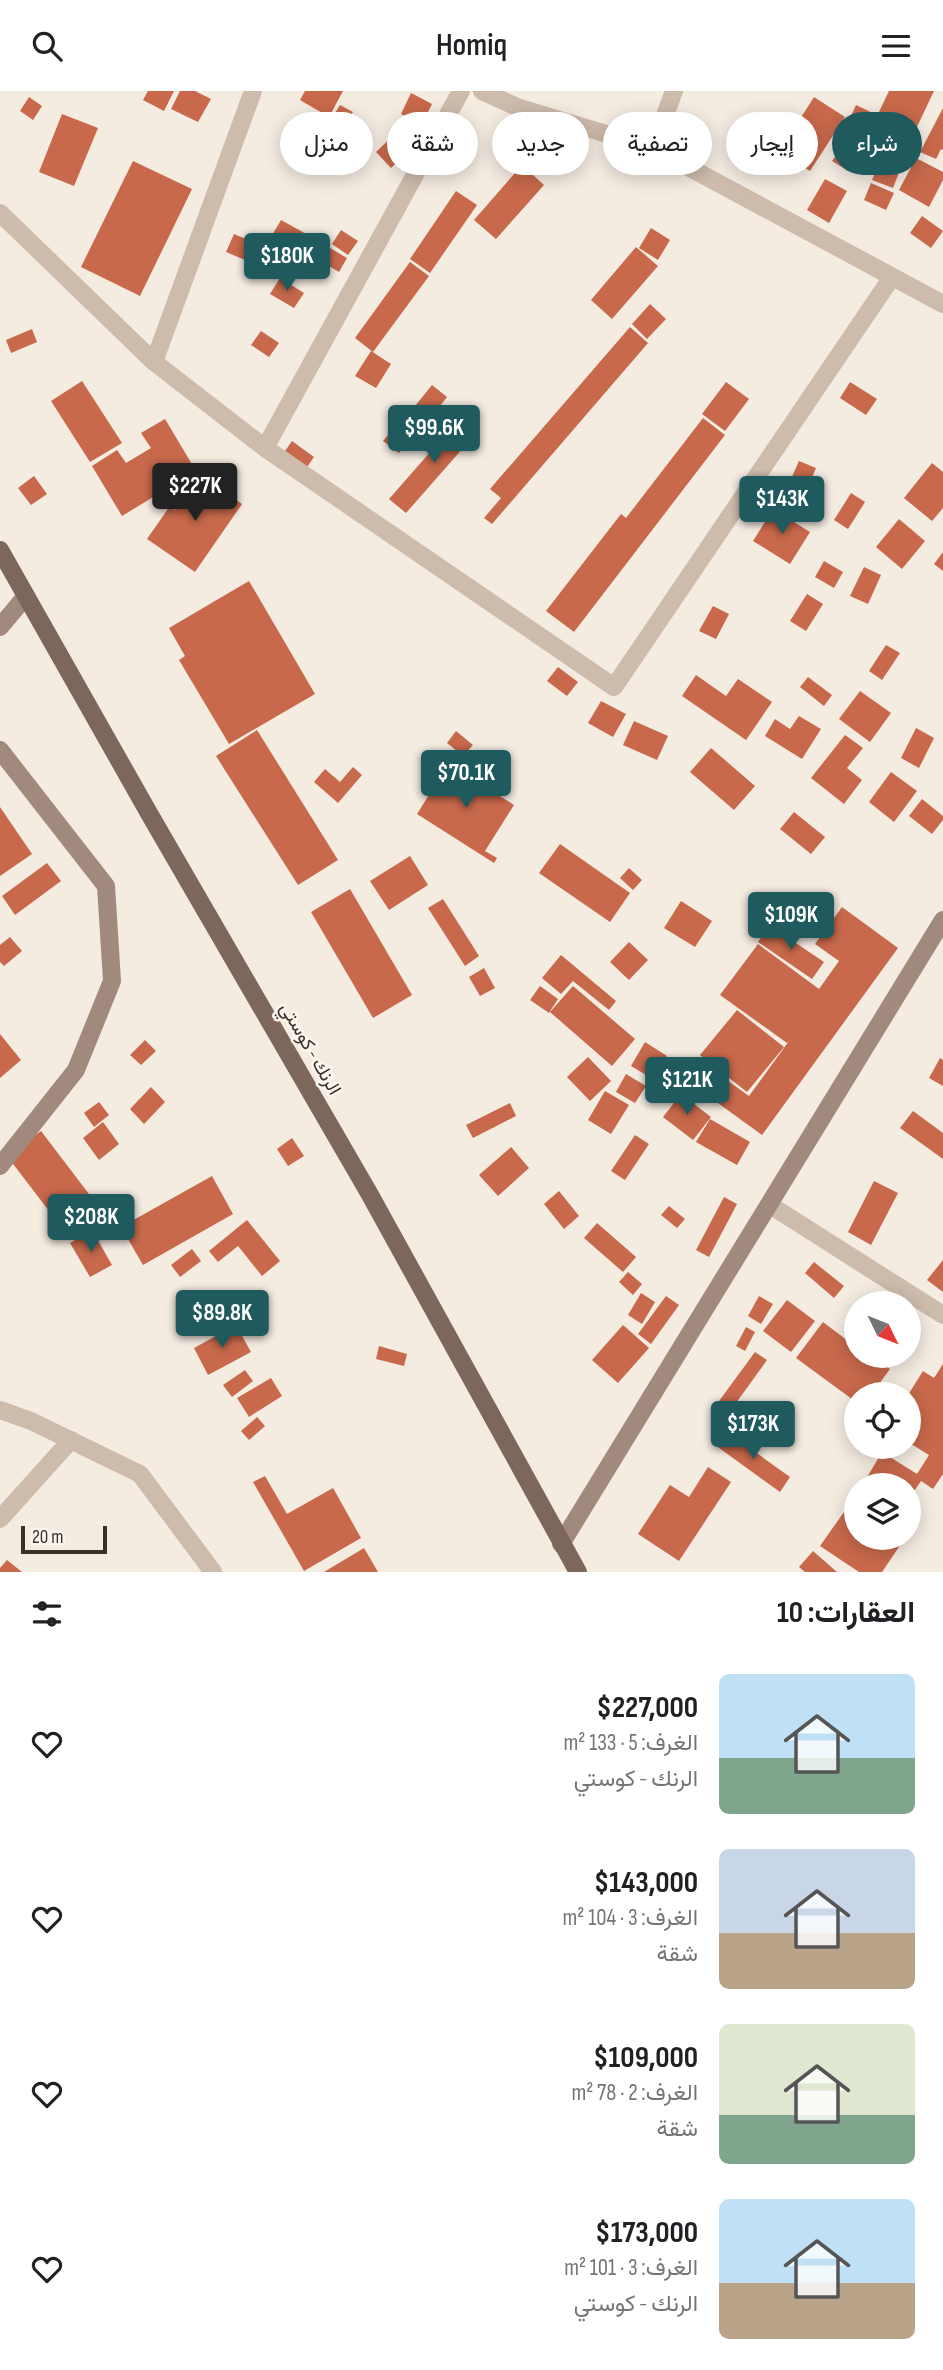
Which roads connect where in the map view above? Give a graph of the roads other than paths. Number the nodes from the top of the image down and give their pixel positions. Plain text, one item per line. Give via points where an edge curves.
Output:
1 (253, 91) edge
2 (461, 91) edge
3 (482, 91) edge
4 (674, 91) edge
5 (666, 112) edge
6 (603, 133) edge
7 (703, 175) edge
8 (0, 213) edge
9 (892, 277) junction
10 (943, 304) edge
11 (154, 362) junction
12 (265, 448) junction
13 (0, 550) edge
14 (26, 596) junction
15 (0, 627) edge
16 (0, 750) edge
17 (943, 920) edge
18 (0, 1165) edge
19 (770, 1205) junction
20 (943, 1315) edge
21 (0, 1410) edge
22 (71, 1440) junction
23 (0, 1519) edge
24 (561, 1544) junction
25 (213, 1572) edge
26 (578, 1572) edge

1 - 11 street
2 - 12 street
3 - 6 street via 517,107
4 - 5 street
7 - 9 street
8 - 11 street
9 - 10 street
9 - 12 street via 614,687
11 - 12 street
13 - 14 main road, الرنك - كوستي
14 - 15 street
14 - 24 main road, الرنك - كوستي via 369,1193
16 - 18 street via 106,887 112,981 76,1070
17 - 19 street
19 - 20 street
19 - 24 street
21 - 22 street
22 - 23 street
22 - 25 street via 140,1474
24 - 26 main road, الرنك - كوستي

